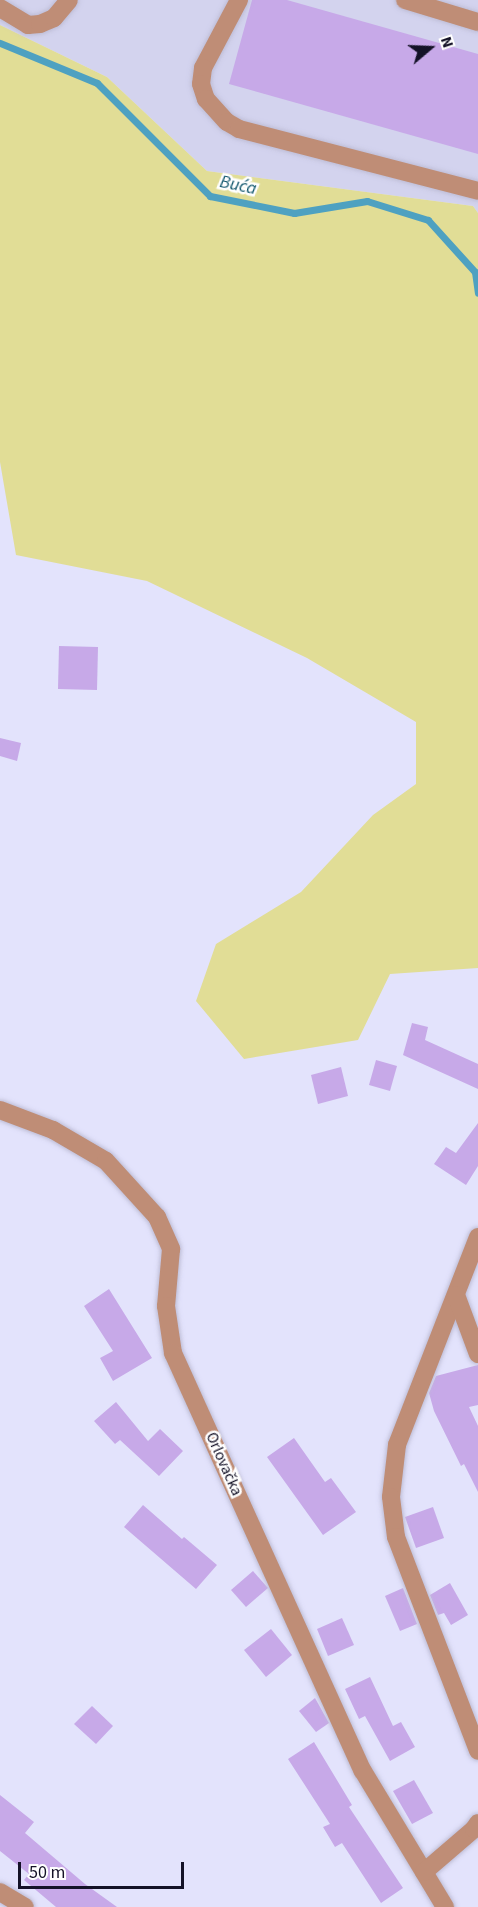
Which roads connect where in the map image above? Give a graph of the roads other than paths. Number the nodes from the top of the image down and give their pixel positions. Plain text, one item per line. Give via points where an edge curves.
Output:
1 (69, 0) edge
2 (239, 0) edge
3 (405, 0) edge
4 (0, 8) edge
5 (478, 22) edge
6 (478, 191) edge
7 (0, 1110) edge
8 (478, 1237) edge
9 (456, 1295) junction
10 (478, 1354) edge
11 (478, 1751) edge
12 (478, 1823) edge
13 (424, 1872) junction
14 (0, 1892) edge
15 (25, 1907) edge
16 (445, 1907) edge

1 - 4 street via 54,18 40,24 27,25
2 - 6 street via 203,68 201,84 206,99 227,122 239,129
3 - 5 street
7 - 13 street, Orlovačka via 53,1130 106,1161 157,1217 171,1248 166,1306 173,1353 363,1771
8 - 9 street
9 - 10 street
9 - 11 street via 397,1445 391,1497 396,1537
12 - 13 street
13 - 16 street, Orlovačka
14 - 15 street

